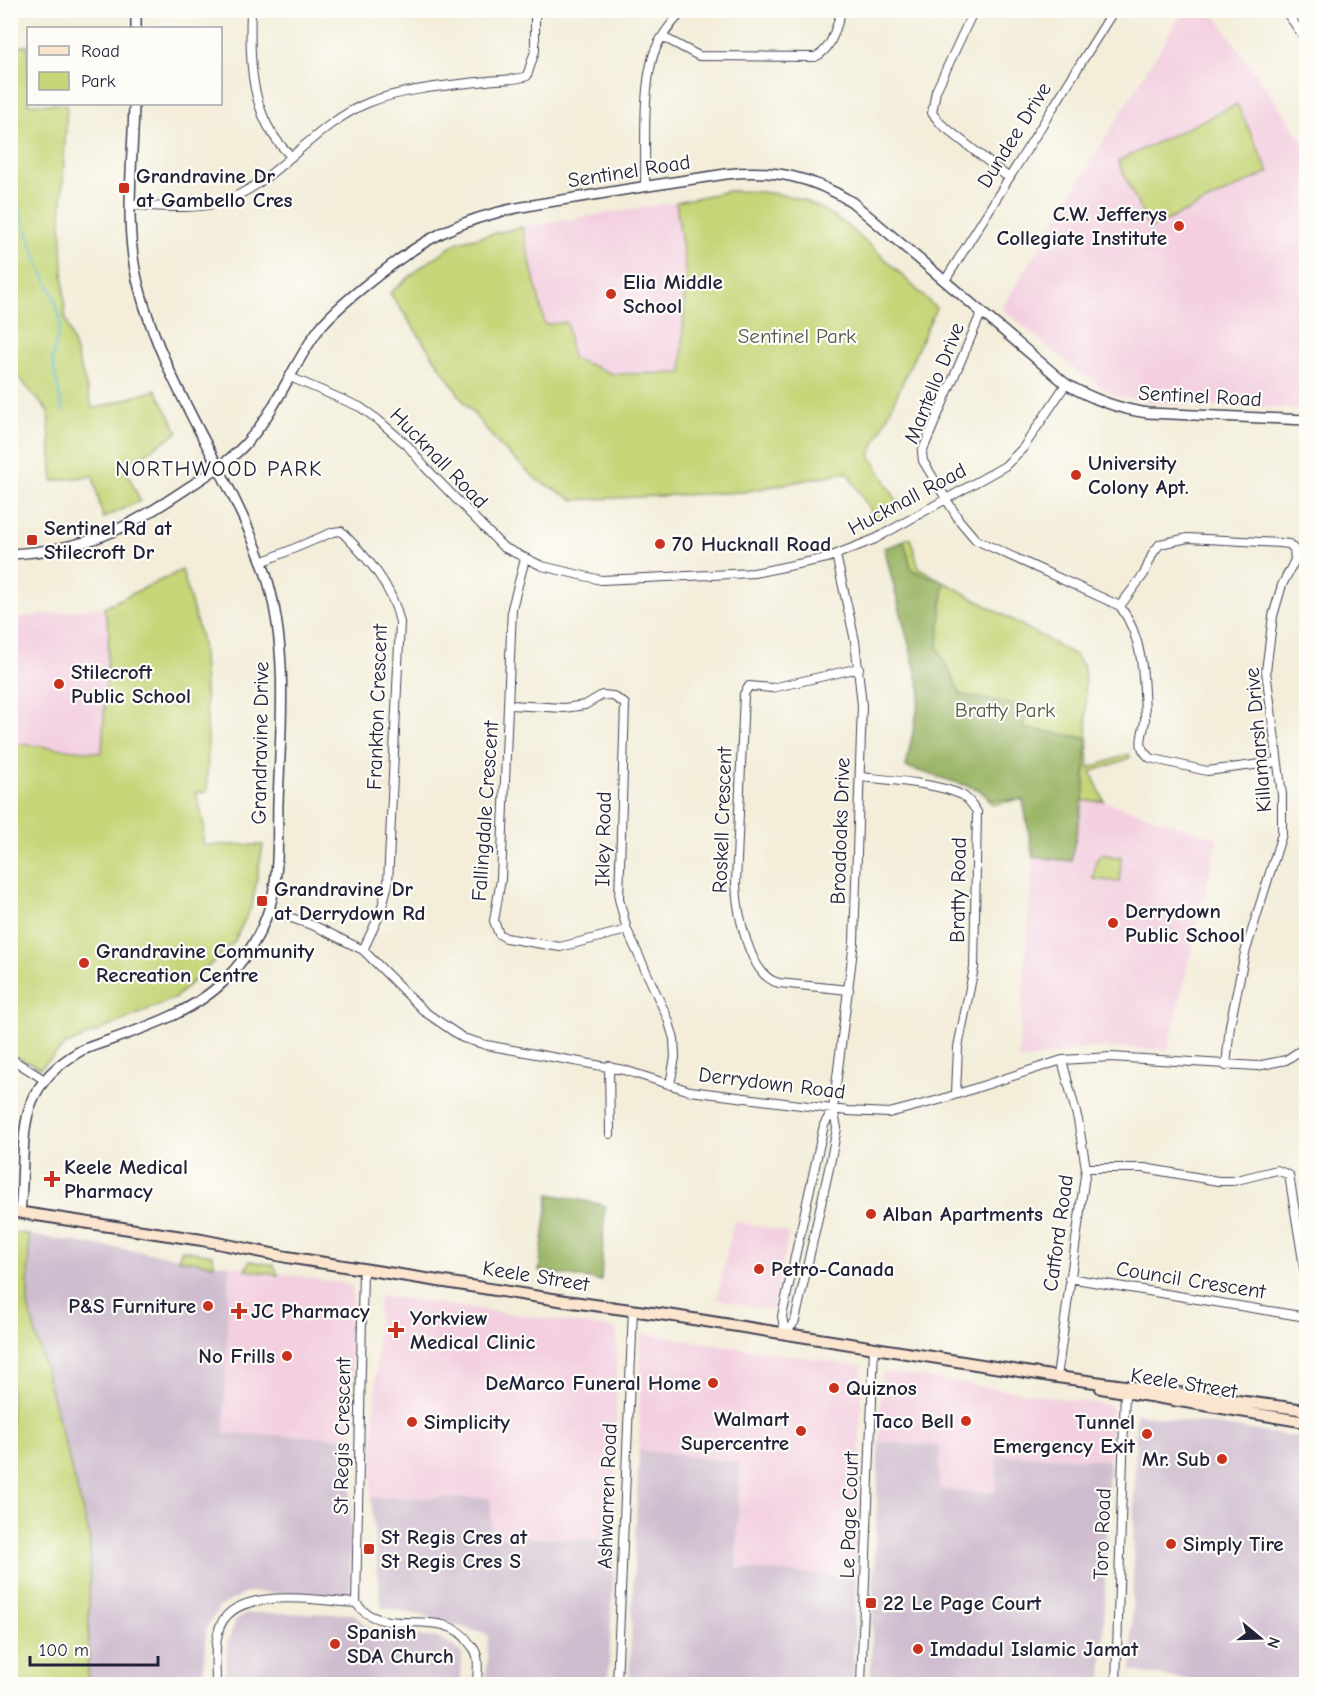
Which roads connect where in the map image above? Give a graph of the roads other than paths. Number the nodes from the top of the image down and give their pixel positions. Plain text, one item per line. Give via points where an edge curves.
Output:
1 (136, 10) edge
2 (251, 10) edge
3 (536, 10) edge
4 (684, 10) edge
5 (842, 10) edge
6 (974, 10) edge
7 (1114, 10) edge
8 (1285, 10) edge
9 (136, 27) edge
10 (663, 37) junction
11 (1306, 40) edge
12 (134, 105) edge
13 (290, 155) junction
14 (1009, 178) junction
15 (645, 186) junction
16 (132, 205) junction
17 (946, 279) junction
18 (982, 311) junction
19 (290, 376) junction
20 (1066, 384) junction
21 (1306, 420) edge
22 (219, 467) junction
23 (946, 500) junction
24 (10, 554) edge
25 (836, 555) junction
26 (525, 559) junction
27 (262, 562) junction
28 (1120, 606) junction
29 (859, 668) junction
30 (510, 705) junction
31 (1277, 762) junction
32 (861, 777) junction
33 (269, 910) junction
34 (627, 930) junction
35 (363, 950) junction
36 (849, 990) junction
37 (1306, 1047) edge
38 (10, 1058) edge
39 (1062, 1060) junction
40 (609, 1066) junction
41 (1226, 1066) junction
42 (43, 1079) junction
43 (670, 1085) junction
44 (956, 1093) junction
45 (833, 1109) junction
46 (610, 1134) dead end
47 (817, 1160) junction
48 (830, 1164) junction
49 (1086, 1168) junction
50 (15, 1211) edge
51 (803, 1221) junction
52 (817, 1224) junction
53 (794, 1257) junction
54 (809, 1260) junction
55 (363, 1270) junction
56 (1069, 1278) junction
57 (1306, 1279) edge
58 (633, 1310) junction
59 (1306, 1314) edge
60 (785, 1334) junction
61 (874, 1347) junction
62 (1057, 1377) junction
63 (1125, 1389) junction
64 (1306, 1410) edge
65 (1306, 1422) edge
66 (356, 1603) junction
67 (1116, 1683) edge
68 (216, 1684) edge
69 (477, 1684) edge
70 (617, 1684) edge
71 (861, 1684) edge
72 (1135, 1684) edge

1 - 9 street
2 - 13 street via 250,46 256,95 263,115
3 - 13 street via 535,51 527,76 371,102 330,122
4 - 10 street
5 - 10 street via 827,50 815,57 699,56
6 - 14 street via 936,91 932,113
7 - 14 street, Dundee Drive
8 - 11 street
10 - 15 street via 653,55 649,83
12 - 16 street, Grandravine Drive
13 - 16 street via 246,191 218,202 181,208
14 - 17 street, Dundee Drive
15 - 17 street, Sentinel Road via 749,172 806,178 852,202
15 - 19 street, Sentinel Road via 483,215 443,231 335,312 320,328
16 - 22 street, Grandravine Drive via 131,240 144,308
17 - 18 street, Sentinel Road
18 - 20 street, Sentinel Road
18 - 23 street, Mantello Drive via 922,452 923,462
19 - 22 street, Sentinel Road via 250,439
19 - 26 street, Hucknall Road via 360,407 377,419 408,446 491,537
20 - 21 street, Sentinel Road via 1123,409
20 - 23 street, Hucknall Road via 1011,461
22 - 24 street, Sentinel Road via 141,519 103,538 60,549
22 - 27 street, Grandravine Drive
23 - 25 street, Hucknall Road
23 - 28 street, Mantello Drive via 976,540
25 - 26 street, Hucknall Road via 754,573 628,581 575,576
25 - 29 street, Broadoaks Drive
26 - 30 street, Fallingdale Crescent via 512,608
27 - 33 street, Grandravine Drive via 272,600 283,680 275,875
27 - 35 street, Frankton Crescent via 341,531 379,572 397,608 400,622 388,884 380,914
28 - 31 street via 1133,626 1139,646 1144,753 1150,758 1206,771
28 - 31 street, Killamarsh Drive via 1160,544 1188,538 1293,546 1295,560 1273,616 1266,670
29 - 32 street, Broadoaks Drive
29 - 36 street, Roskell Crescent via 772,688 749,686 744,694 736,884 746,938 762,974 779,983
30 - 34 street, Ikley Road via 564,708 585,705 602,695 613,696 625,704 618,867 619,899
30 - 34 street, Fallingdale Crescent via 495,929 506,938 560,947
31 - 41 street, Killamarsh Drive via 1284,813 1282,834 1245,953
32 - 36 street, Broadoaks Drive
32 - 44 street, Bratty Road via 914,783 962,795 977,812 974,969 958,1047
33 - 35 street, Derrydown Road via 318,927
33 - 42 street, Grandravine Drive via 242,961 219,986 184,1009 82,1050
34 - 43 street, Ikley Road via 674,1039
35 - 40 street, Derrydown Road via 425,1012 463,1038
36 - 45 street, Broadoaks Drive
37 - 41 street, Derrydown Road via 1274,1063
38 - 42 street
39 - 41 street, Derrydown Road via 1111,1056
39 - 44 street, Derrydown Road
39 - 49 street, Catford Road
40 - 43 street, Derrydown Road
40 - 46 street
42 - 50 street, Grandravine Drive via 26,1117
43 - 45 street, Derrydown Road via 690,1091
44 - 45 street, Derrydown Road via 889,1113
45 - 47 street, Broadoaks Drive via 824,1125
45 - 48 street, Broadoaks Drive via 837,1128
47 - 48 street
47 - 51 street, Broadoaks Drive
48 - 52 street, Broadoaks Drive
49 - 56 street, Catford Road
49 - 57 street via 1144,1168 1218,1181 1277,1170 1289,1175
50 - 55 main road, Keele Street
51 - 52 street
51 - 53 street, Broadoaks Drive
52 - 54 street, Broadoaks Drive
53 - 54 street
53 - 60 street, Broadoaks Drive via 782,1316
54 - 60 street, Broadoaks Drive via 795,1320
55 - 58 main road, Keele Street
55 - 66 street, St Regis Crescent
56 - 59 street, Council Crescent
56 - 62 street, Catford Road
58 - 60 main road, Keele Street
58 - 70 street, Ashwarren Road
60 - 61 main road, Keele Street
61 - 62 main road, Keele Street
61 - 71 street, Le Page Court
62 - 63 main road, Keele Street
63 - 64 main road, Keele Street
63 - 65 main road, Keele Street
63 - 67 street, Toro Road
66 - 68 street via 263,1598 233,1609 218,1631
66 - 69 street via 371,1617 454,1628 477,1655
67 - 72 street

